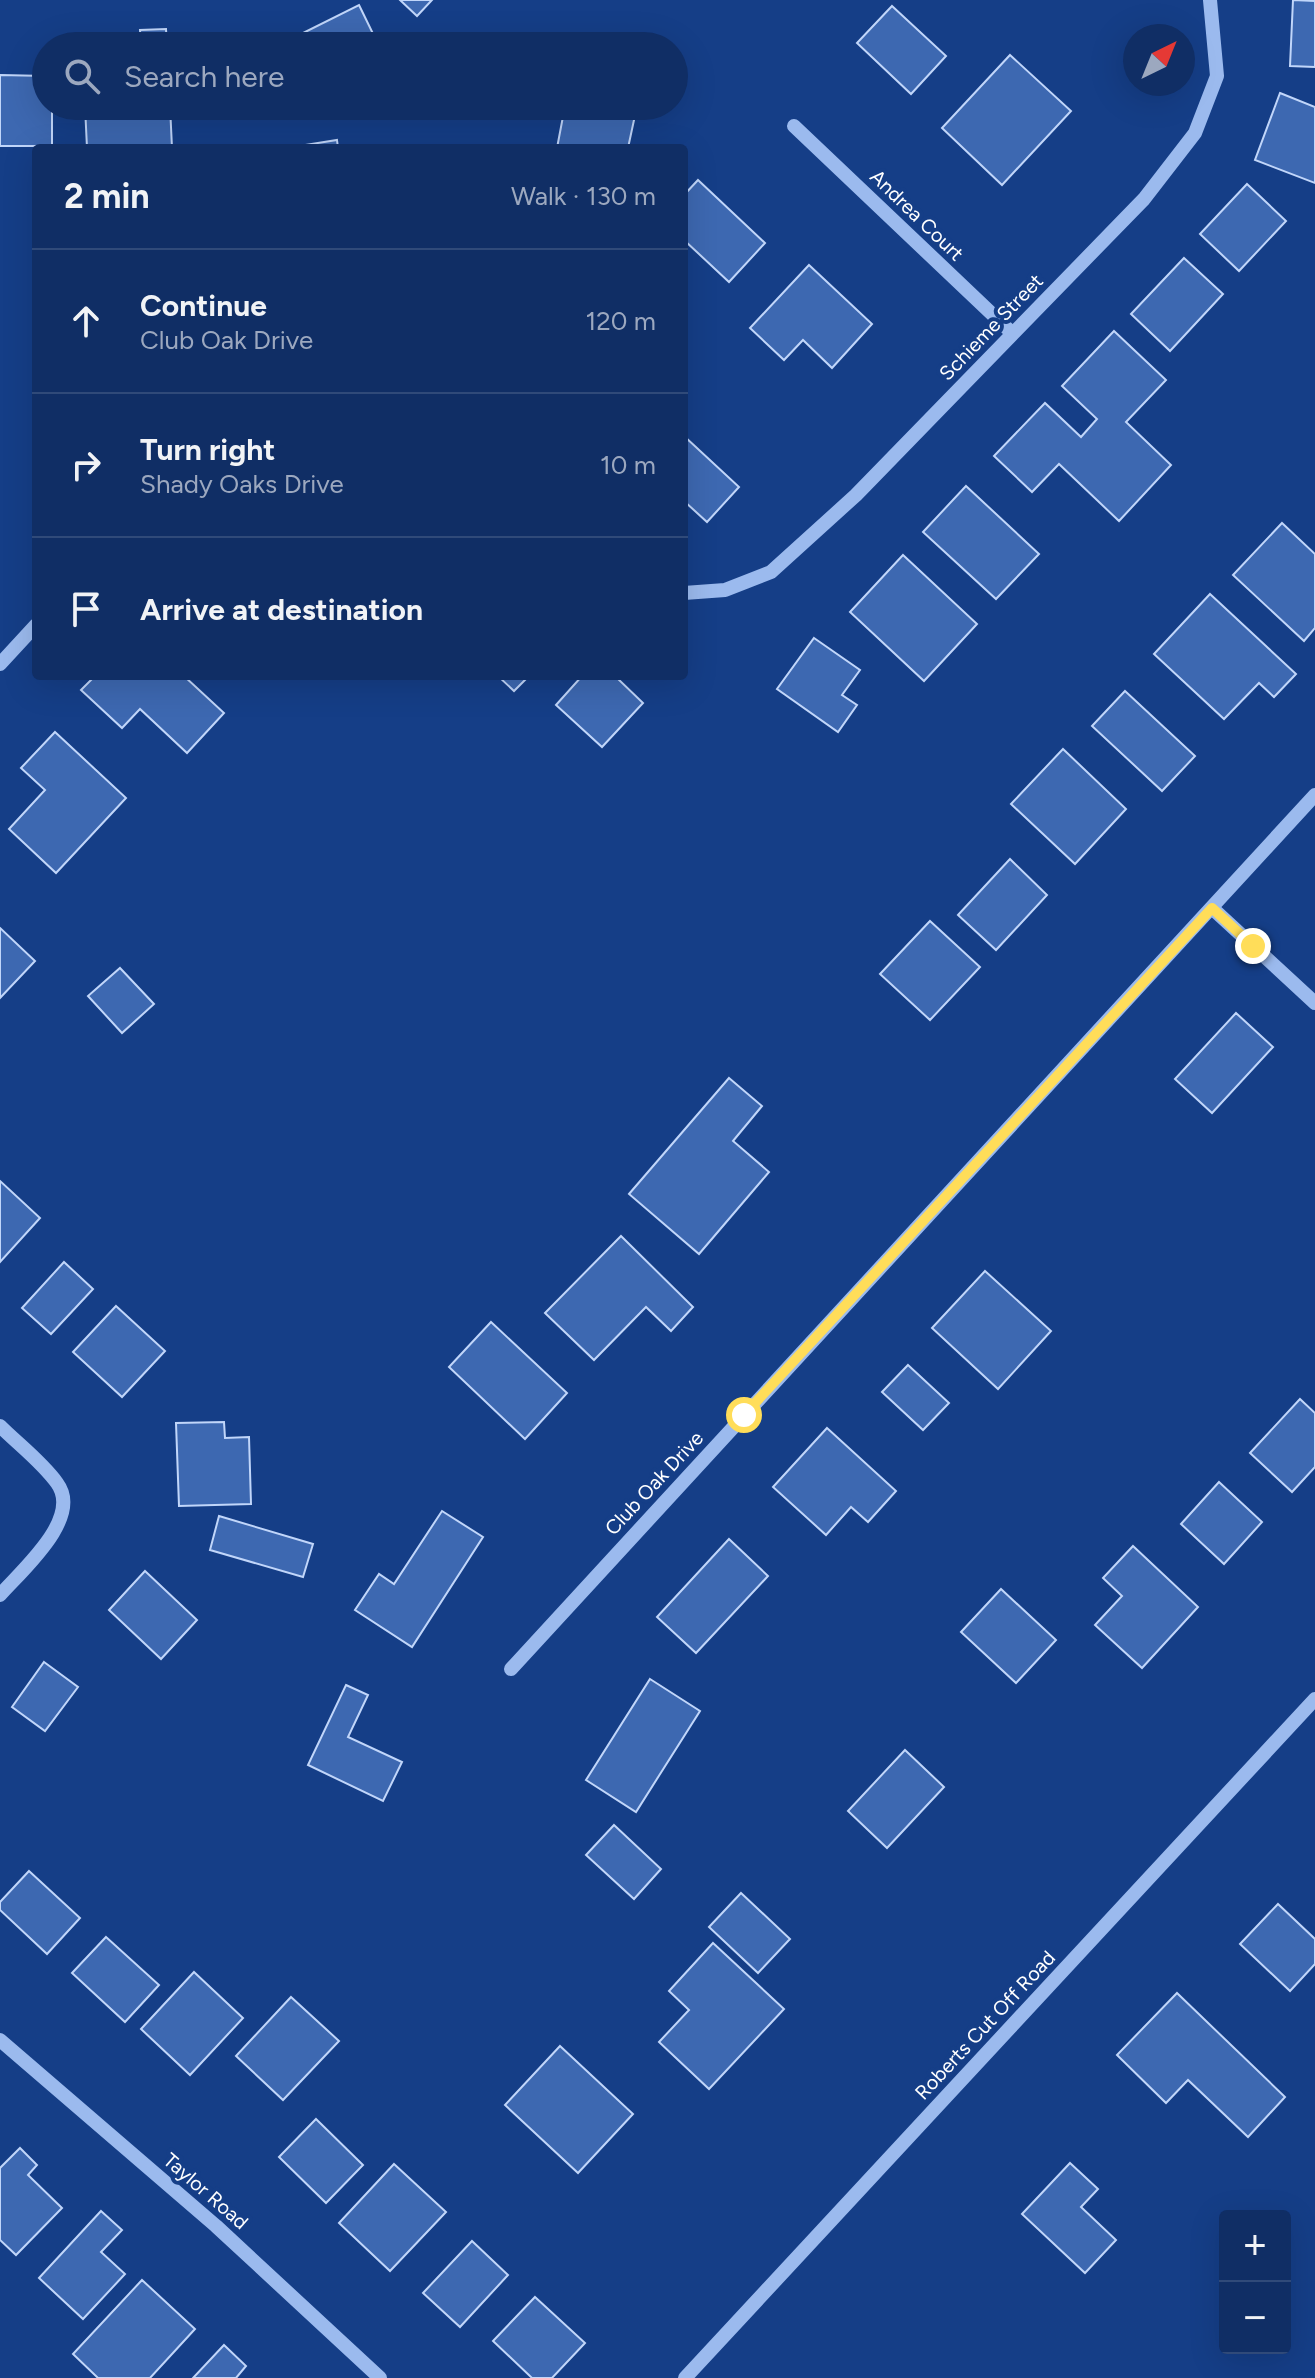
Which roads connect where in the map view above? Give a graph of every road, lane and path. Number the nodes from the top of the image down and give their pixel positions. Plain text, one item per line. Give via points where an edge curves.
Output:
1 (1210, 0) edge
2 (794, 126) dead end
3 (1012, 333) junction
4 (688, 593) edge
5 (32, 629) edge
6 (0, 664) edge
7 (1315, 795) edge
8 (1212, 908) junction
9 (1315, 1003) edge
10 (0, 1426) edge
11 (0, 1595) edge
12 (511, 1669) dead end
13 (1315, 1699) edge
14 (0, 2040) edge
15 (380, 2378) edge
16 (685, 2378) edge

1 - 3 street, Schieme Street via 1217,76 1195,133 1144,199
2 - 3 street, Andrea Court
3 - 4 street, Schieme Street via 856,495 771,572 725,590
5 - 6 street
7 - 8 street, Club Oak Drive
8 - 9 street
8 - 12 street, Club Oak Drive
10 - 11 street via 58,1484 64,1499 63,1517 51,1535
13 - 16 street, Roberts Cut Off Road
14 - 15 street, Taylor Road via 216,2226

